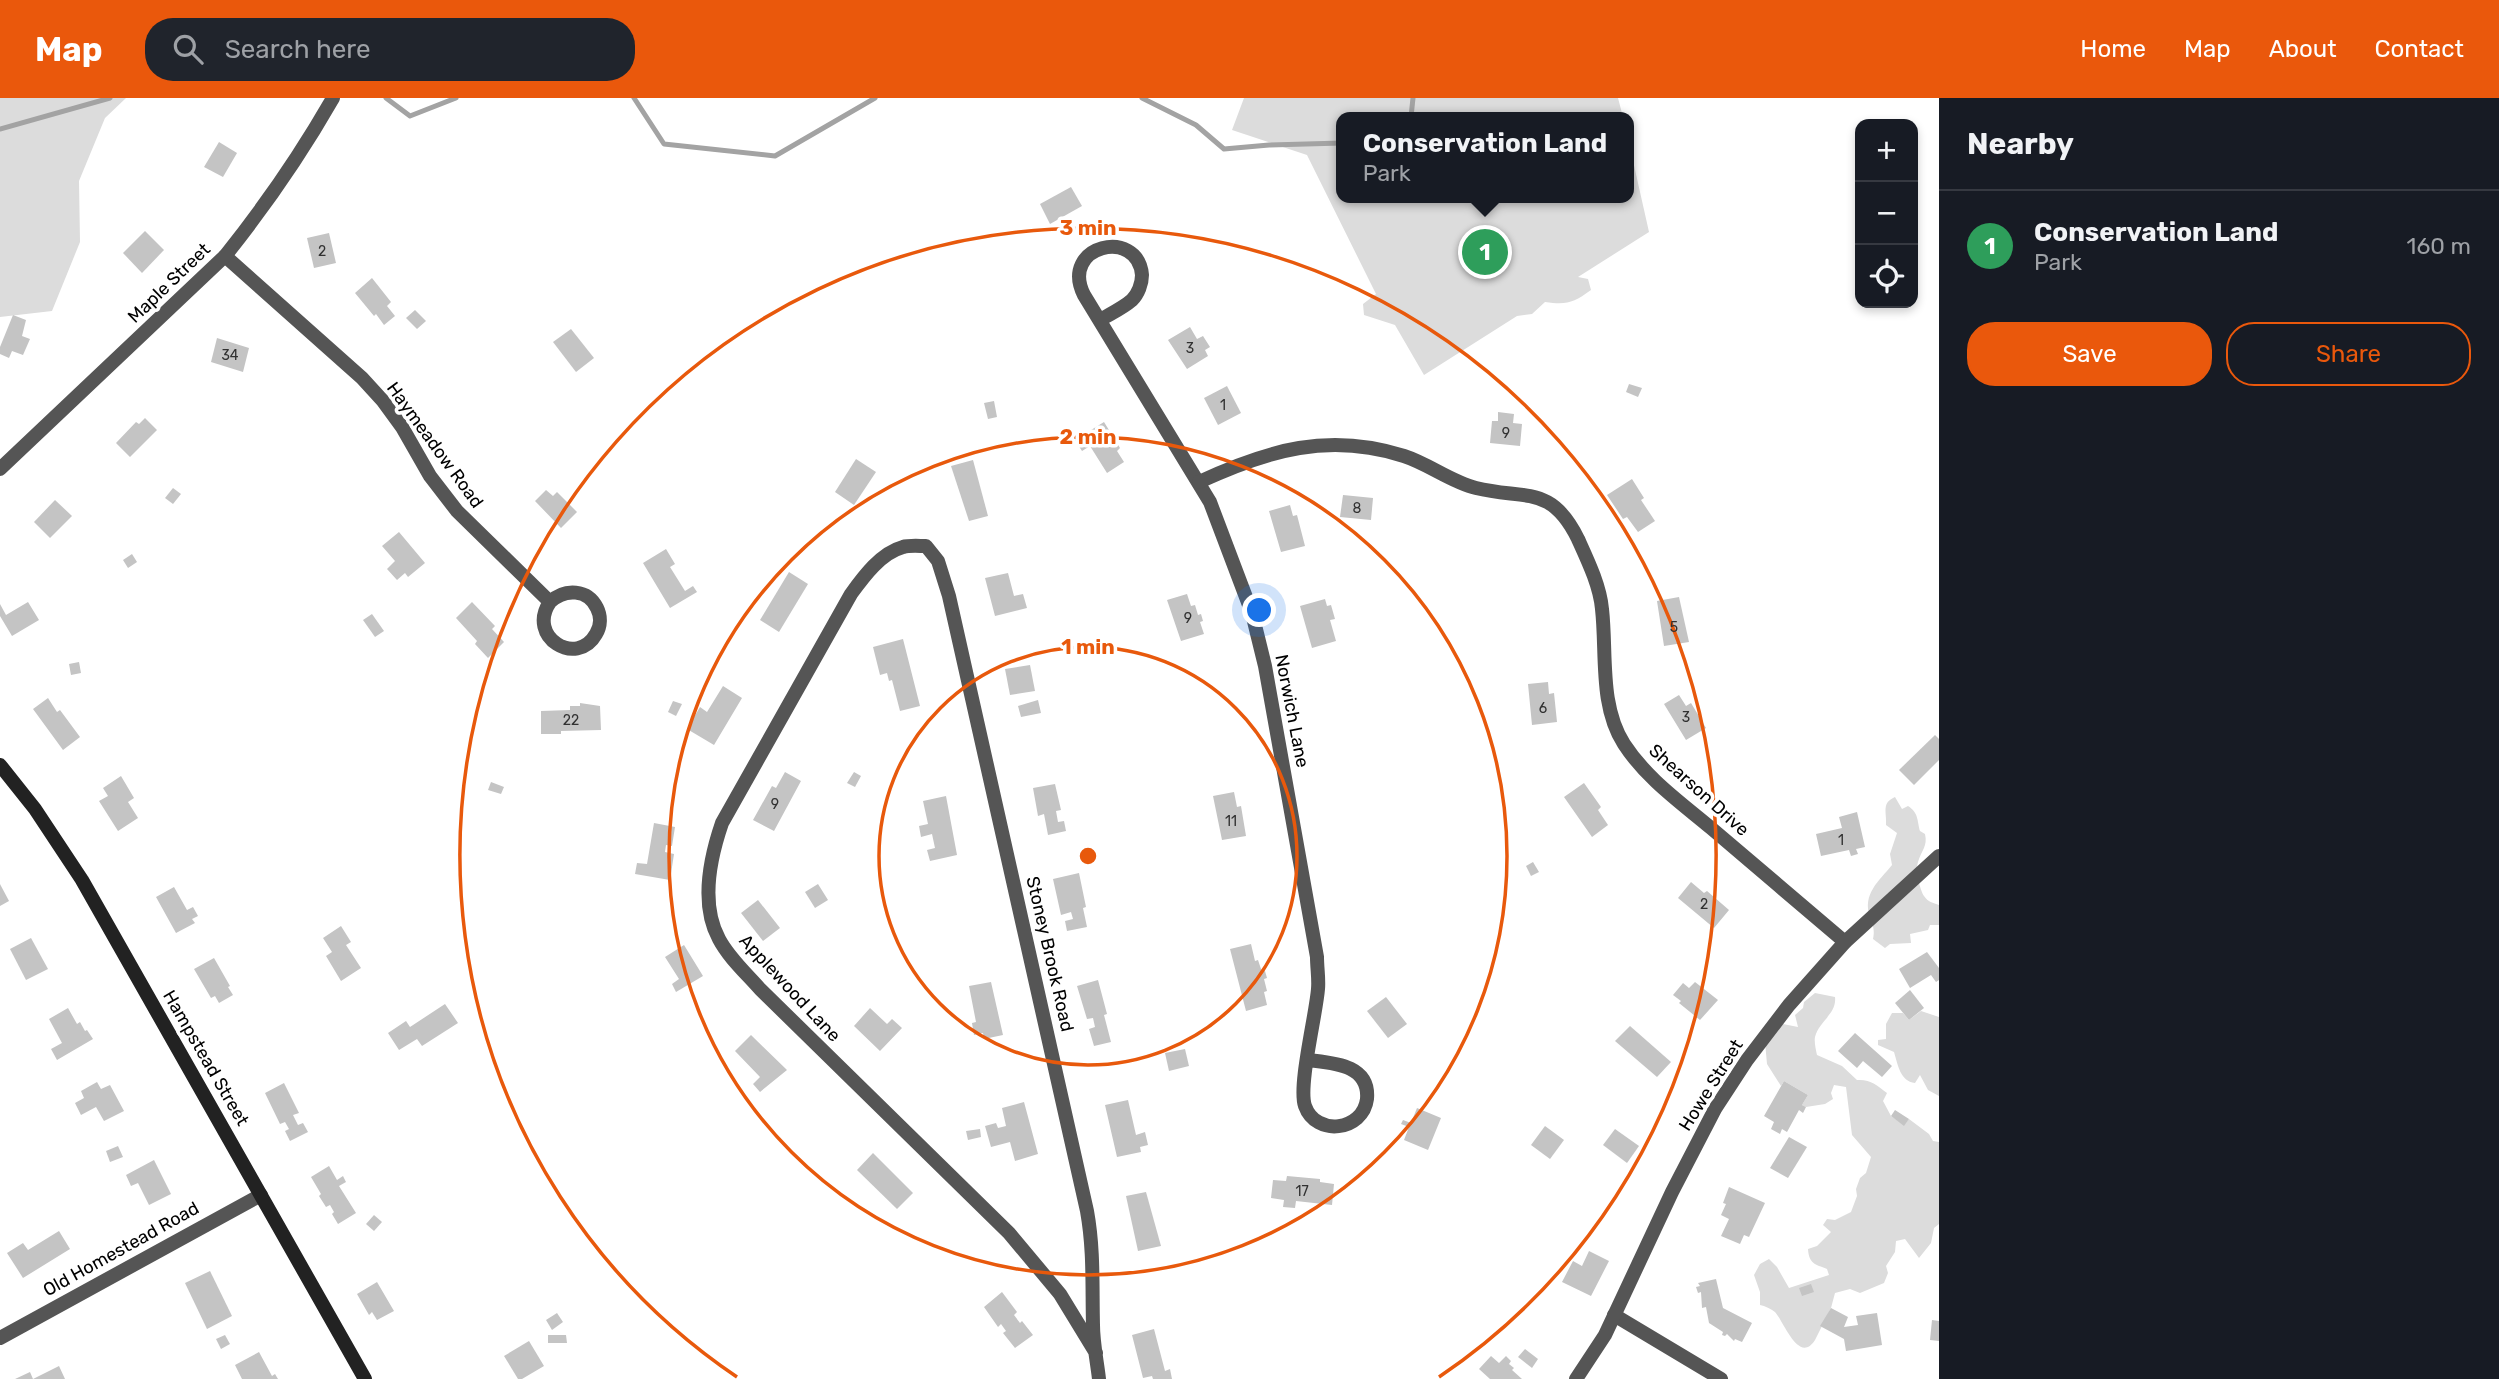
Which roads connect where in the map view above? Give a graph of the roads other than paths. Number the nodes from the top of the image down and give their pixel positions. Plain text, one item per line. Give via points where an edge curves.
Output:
1 (333, 98) edge
2 (225, 256) junction
3 (1100, 320) junction
4 (0, 469) edge
5 (1199, 482) junction
6 (926, 545) joint
7 (550, 602) junction
8 (0, 765) edge
9 (1939, 856) edge
10 (1845, 942) junction
11 (1308, 1060) junction
12 (261, 1195) junction
13 (1614, 1315) junction
14 (0, 1338) edge
15 (1096, 1353) junction
16 (365, 1379) edge
17 (1099, 1379) edge
18 (1576, 1379) edge
19 (1721, 1379) edge

1 - 2 street, Maple Street via 305,148
2 - 4 street, Maple Street
2 - 7 street, Haymeadow Road via 369,386 394,414 430,476 457,511
3 - 3 street, Norwich Lane via 1081,289 1080,269 1091,253 1116,246 1137,261 1141,281 1132,300
3 - 5 street, Norwich Lane
5 - 10 street, Shearson Drive via 1300,446 1347,445 1406,457 1475,488 1520,493 1549,503 1571,526 1601,598 1609,706 1622,741 1655,781
5 - 11 street, Norwich Lane via 1252,613 1267,680 1317,957 1318,988
6 - 15 street, Stoney Brook Road via 938,561 949,596 1083,1188 1093,1255
6 - 15 street, Applewood Lane via 892,553 865,574 851,594 722,823 709,871 711,917 729,955 760,989 1009,1233 1060,1294
7 - 7 street via 543,622 553,642 573,648 593,639 600,618 591,599 570,592
8 - 12 main road, Hampstead Street via 82,880
9 - 10 street, Howe Street
10 - 13 street, Howe Street via 1789,1005 1715,1109
11 - 11 street, Norwich Lane via 1345,1066 1361,1077 1367,1101 1358,1118 1335,1127 1312,1117 1304,1099
12 - 14 street, Old Homestead Road
12 - 16 main road, Hampstead Street
13 - 18 street, Howe Street
13 - 19 street
15 - 17 street, Stoney Brook Road

